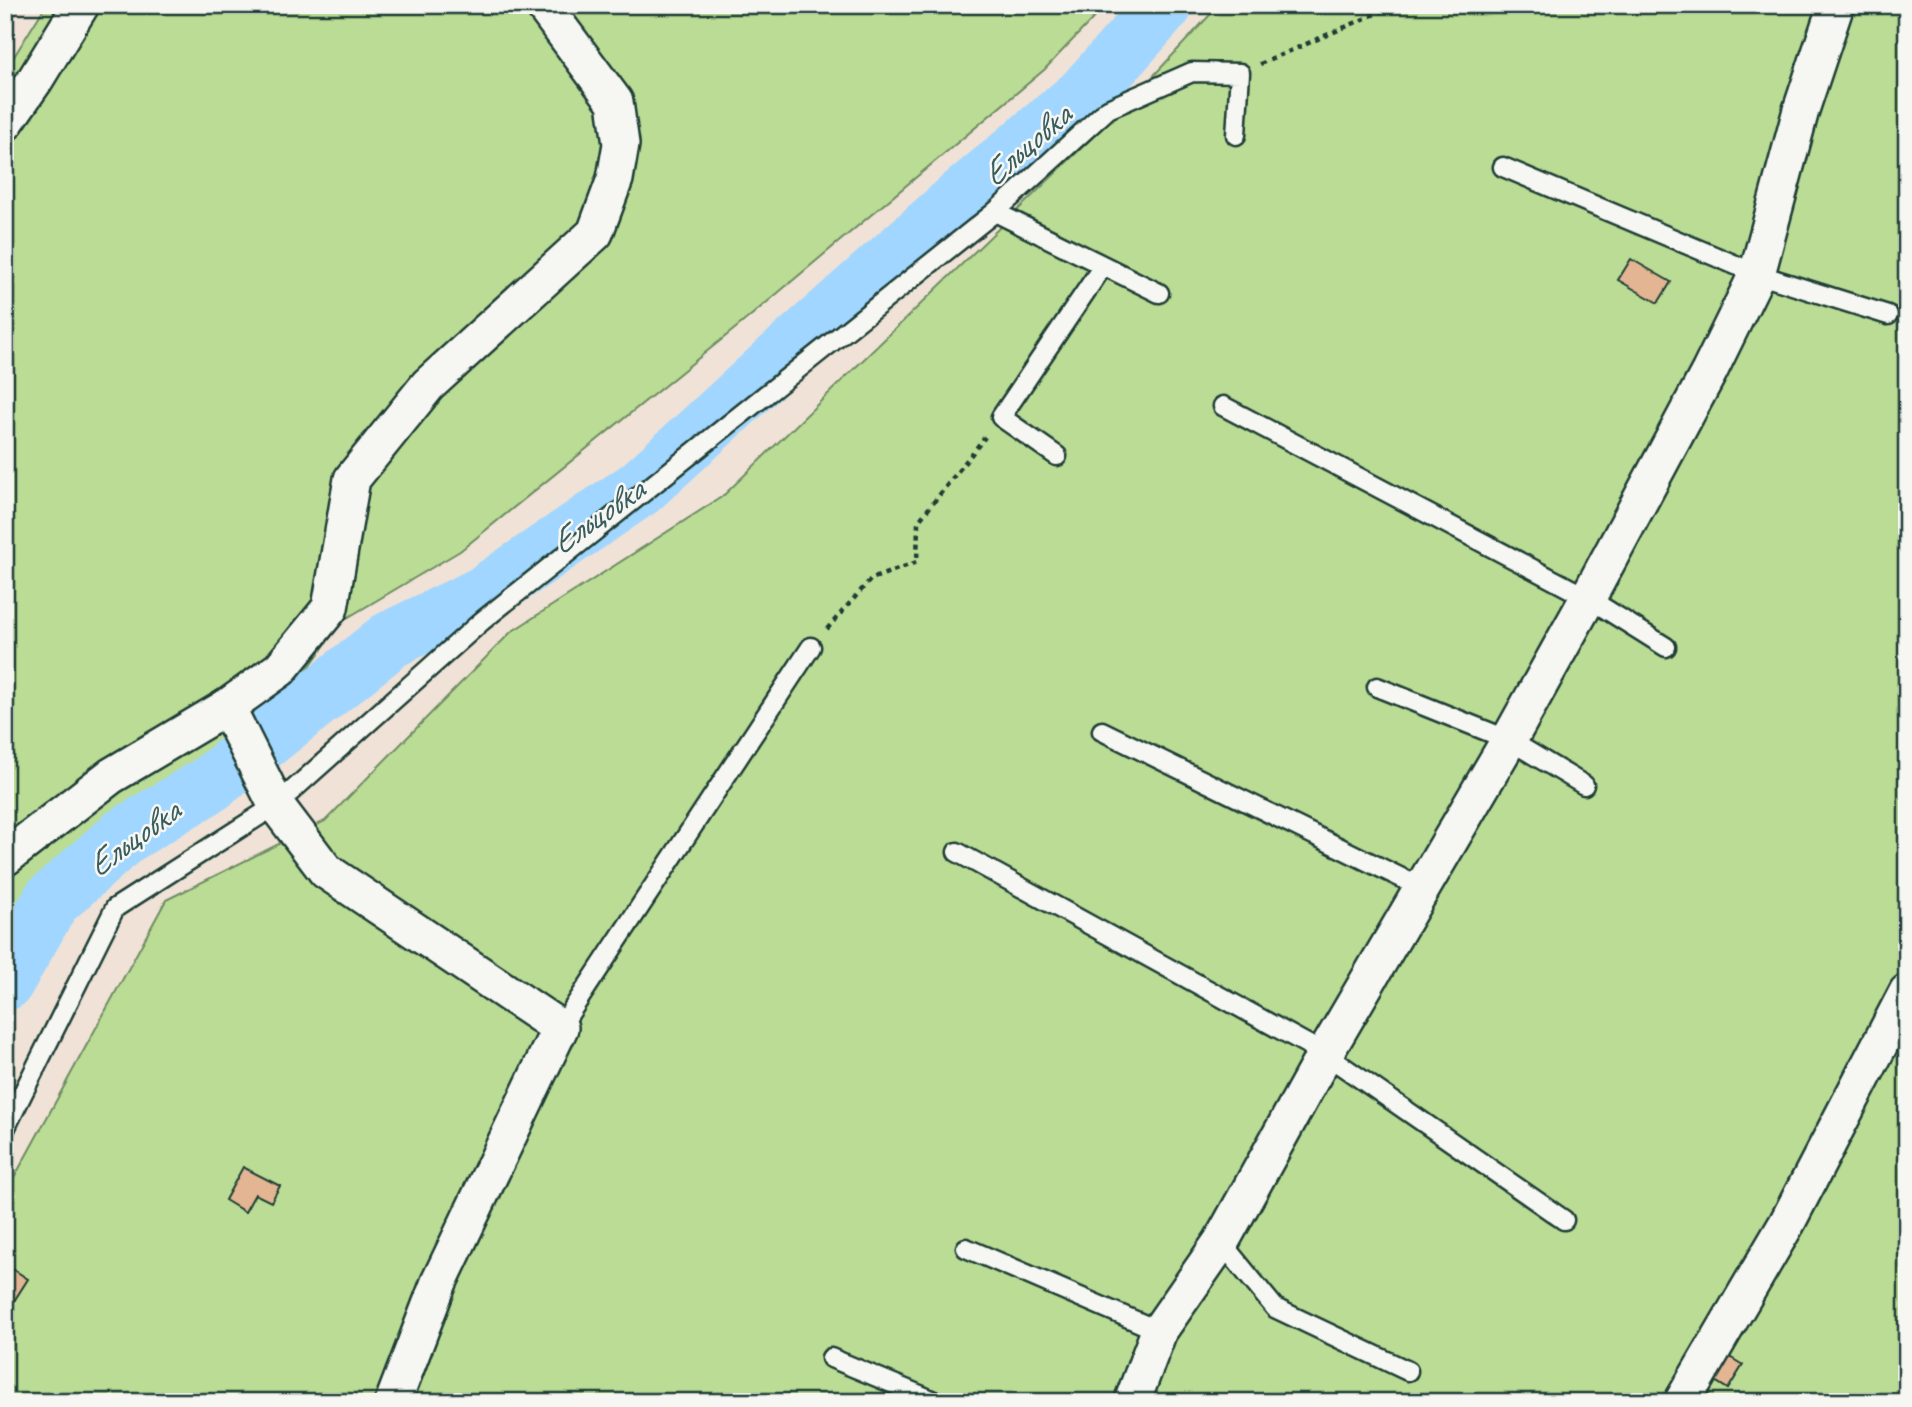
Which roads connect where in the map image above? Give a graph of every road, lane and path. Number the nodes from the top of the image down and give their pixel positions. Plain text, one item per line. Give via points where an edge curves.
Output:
1 (81, 5) edge
2 (543, 5) edge
3 (1396, 5) edge
4 (1836, 5) edge
5 (1240, 73) junction
6 (5, 123) edge
7 (1236, 135) dead end
8 (1503, 167) dead end
9 (995, 212) junction
10 (1103, 266) junction
11 (1756, 274) junction
12 (1159, 293) dead end
13 (1888, 315) dead end
14 (1223, 406) dead end
15 (1001, 417) junction
16 (1057, 456) dead end
17 (1588, 598) junction
18 (811, 648) joint
19 (1666, 648) dead end
20 (1377, 687) dead end
21 (227, 707) junction
22 (1102, 731) dead end
23 (1509, 740) junction
24 (1584, 785) dead end
25 (276, 806) junction
26 (957, 852) dead end
27 (5, 858) edge
28 (1422, 888) junction
29 (1907, 992) edge
30 (560, 1028) junction
31 (1325, 1054) junction
32 (5, 1129) edge
33 (1564, 1220) dead end
34 (1221, 1242) junction
35 (966, 1248) dead end
36 (1159, 1331) junction
37 (831, 1358) dead end
38 (1408, 1371) dead end
39 (393, 1402) edge
40 (937, 1402) edge
41 (1132, 1402) edge
42 (1682, 1402) edge

1 - 6 street
2 - 21 street via 615,102 621,144 615,179 595,233 428,385 352,479 330,608 280,669
3 - 5 path
4 - 11 street via 1801,110
5 - 7 lane
5 - 9 lane via 1192,72 1108,109
8 - 11 lane
9 - 10 lane
9 - 25 lane via 482,621
10 - 12 lane
10 - 15 lane
11 - 13 lane
11 - 17 street
14 - 17 lane
15 - 16 lane
15 - 18 path via 918,522 917,562 871,579
17 - 19 lane
17 - 23 street
18 - 30 lane
20 - 23 lane
21 - 25 street
21 - 27 street via 111,776
22 - 28 lane
23 - 24 lane
23 - 28 street
25 - 30 street via 326,871
25 - 32 lane via 114,908
26 - 31 lane
28 - 31 street
29 - 42 street via 1787,1223
30 - 39 street via 439,1282
31 - 33 lane
31 - 34 street
34 - 36 street
34 - 38 lane via 1275,1308
35 - 36 lane
36 - 41 street
37 - 40 lane

